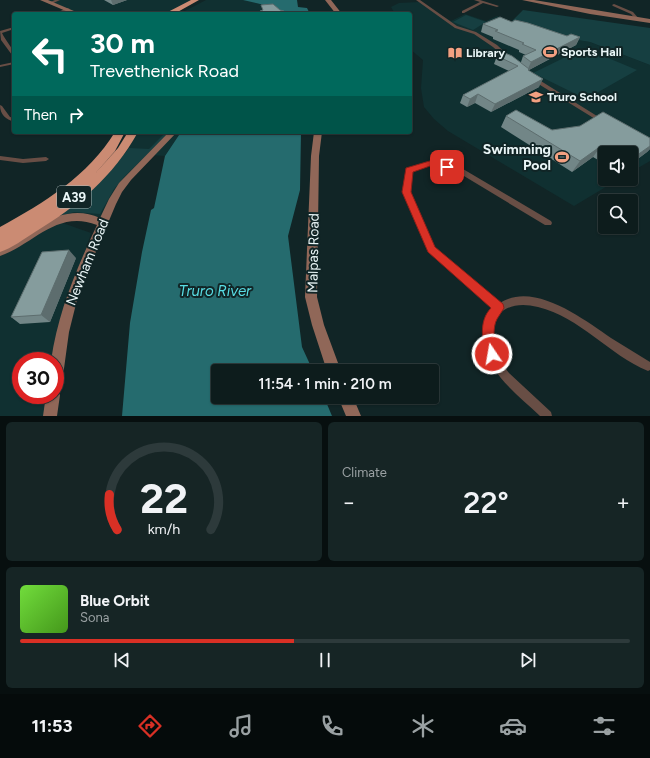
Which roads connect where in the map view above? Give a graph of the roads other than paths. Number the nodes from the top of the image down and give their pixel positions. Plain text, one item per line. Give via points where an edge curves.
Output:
1 (43, 0) edge
2 (58, 0) edge
3 (196, 0) edge
4 (205, 0) edge
5 (328, 0) edge
6 (418, 0) edge
7 (476, 0) edge
8 (528, 0) edge
9 (483, 2) junction
10 (50, 3) junction
11 (614, 5) dead end
12 (497, 6) dead end
13 (68, 10) junction
14 (62, 12) edge
15 (73, 12) edge
16 (172, 12) edge
17 (183, 12) edge
18 (337, 12) edge
19 (470, 13) dead end
20 (637, 20) junction
21 (650, 21) edge
22 (12, 29) edge
23 (0, 33) edge
24 (12, 51) edge
25 (12, 63) edge
26 (515, 65) edge
27 (0, 66) edge
28 (532, 77) edge
29 (0, 106) edge
30 (6, 114) junction
31 (0, 117) edge
32 (12, 120) edge
33 (609, 125) edge
34 (119, 134) edge
35 (132, 134) edge
36 (171, 134) edge
37 (318, 134) edge
38 (39, 154) dead end
39 (0, 158) edge
40 (46, 159) dead end
41 (34, 160) junction
42 (104, 223) junction
43 (548, 223) dead end
44 (0, 234) edge
45 (0, 246) edge
46 (0, 251) edge
47 (499, 308) junction
48 (59, 352) edge
49 (332, 364) edge
50 (648, 366) dead end
51 (52, 404) edge
52 (348, 404) edge
53 (50, 416) edge
54 (354, 416) edge
55 (547, 416) edge

1 - 10 street
2 - 10 street
3 - 16 highway
4 - 17 highway
5 - 18 street
6 - 26 street via 456,27 475,33 495,46
7 - 9 street
8 - 20 street
9 - 12 street
9 - 19 street via 464,12
10 - 13 street
11 - 20 street via 632,13
13 - 14 street
13 - 15 street
20 - 21 street
22 - 23 street
23 - 24 street
25 - 27 street
28 - 33 street
29 - 30 street
30 - 31 street
30 - 32 street
34 - 44 highway, A39 via 106,155 80,180 40,210
35 - 45 highway, A39 via 118,158 95,181 46,217
36 - 42 street, Newham Road via 119,189
37 - 49 street, Malpas Road via 310,297
38 - 41 street
39 - 41 street
40 - 41 street
42 - 46 street via 80,216 62,219
42 - 48 street, Newham Road via 86,258 70,302
43 - 47 street via 461,171 433,163 409,170 406,192 431,249
47 - 50 street via 516,301 529,301 553,307
47 - 55 street via 493,314 488,334 489,347 495,362 505,376
51 - 53 street
52 - 54 street

